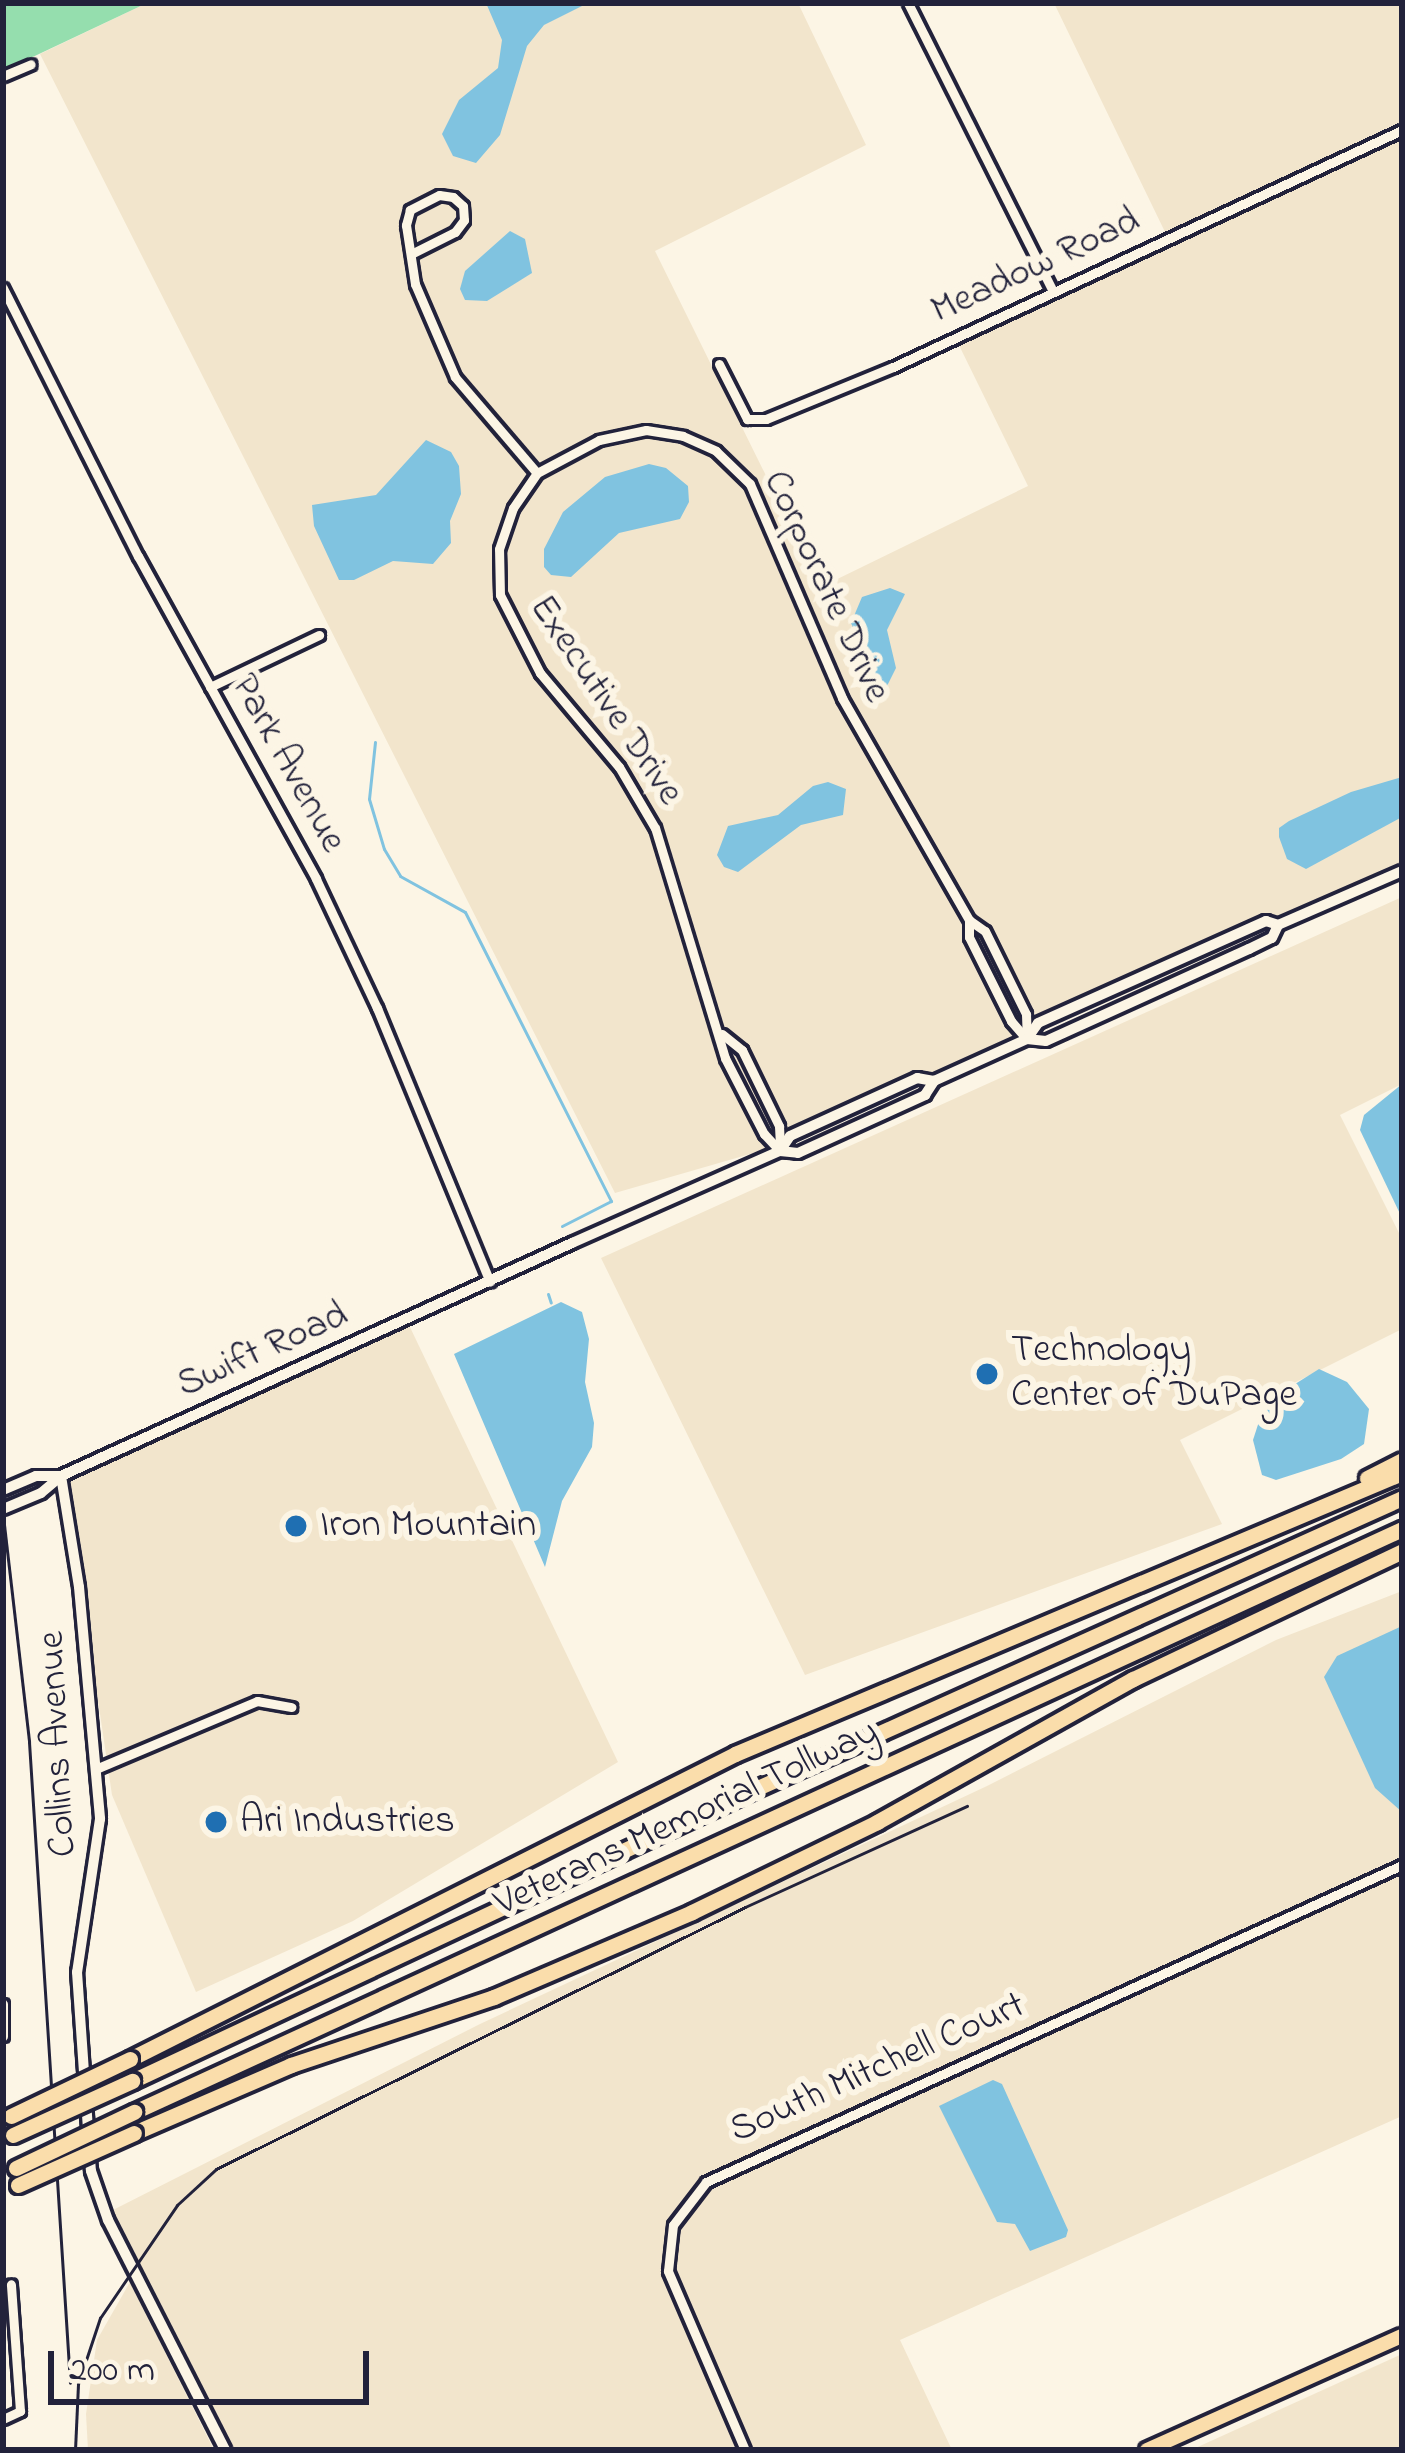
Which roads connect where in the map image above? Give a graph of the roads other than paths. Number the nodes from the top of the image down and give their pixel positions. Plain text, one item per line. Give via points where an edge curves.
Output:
1 (908, 3) edge
2 (31, 64) dead end
3 (3, 76) edge
4 (1402, 130) edge
5 (411, 254) junction
6 (3, 288) edge
7 (1053, 292) junction
8 (719, 364) dead end
9 (537, 473) junction
10 (319, 635) dead end
11 (211, 687) junction
12 (1402, 871) edge
13 (1277, 925) junction
14 (722, 1034) junction
15 (1027, 1039) junction
16 (780, 1151) junction
17 (490, 1282) junction
18 (1402, 1460) edge
19 (1402, 1473) edge
20 (61, 1476) junction
21 (3, 1490) edge
22 (1402, 1498) edge
23 (3, 1509) edge
24 (1402, 1529) edge
25 (1253, 1536) junction
26 (1402, 1551) edge
27 (1402, 1563) edge
28 (1241, 1625) junction
29 (291, 1707) dead end
30 (98, 1768) junction
31 (1402, 1865) edge
32 (3, 2004) edge
33 (3, 2036) edge
34 (7, 2118) edge
35 (8, 2137) edge
36 (10, 2180) edge
37 (11, 2284) dead end
38 (1402, 2336) edge
39 (3, 2419) edge
40 (225, 2450) edge
41 (745, 2450) edge
42 (1148, 2450) edge

1 - 7 street
2 - 3 street
4 - 7 street, Meadow Road
5 - 5 street via 410,210 453,196 464,220
5 - 9 street via 426,316 455,376
6 - 11 street, Park Avenue
7 - 8 street, Meadow Road via 766,419 747,419
9 - 14 street, Executive Drive via 499,549 505,611 540,673 619,767 655,828
9 - 15 street, Corporate Drive via 599,440 646,430 702,443 738,470 774,531 842,698 969,920 985,931 1026,1014
10 - 11 street
11 - 17 street, Park Avenue via 377,1007
12 - 13 street
13 - 15 street via 1266,921 1038,1024
13 - 15 street via 1272,938 1249,949 1046,1041
14 - 16 street, Executive Drive via 725,1058
14 - 16 street, Executive Drive via 742,1050 779,1126
15 - 16 street, Swift Road via 934,1081 917,1078 790,1136
16 - 17 street, Swift Road
17 - 20 street, Swift Road
18 - 25 highway
19 - 25 highway
20 - 21 street, Swift Road via 36,1475
20 - 23 street, Swift Road
20 - 30 street, Collins Avenue
22 - 35 highway, Veterans Memorial Tollway, bridge
24 - 36 highway, Veterans Memorial Tollway, bridge via 134,2112
25 - 34 highway, bridge via 735,1754
26 - 28 highway
27 - 28 highway
28 - 36 highway, bridge via 878,1822 692,1912 494,1997 291,2065
29 - 30 street via 257,1701
30 - 40 street, Collins Avenue via 100,1850 77,1972 91,2171
31 - 41 street, South Mitchell Court via 716,2175 696,2191 673,2225 668,2271
32 - 33 street
37 - 39 street via 20,2411
38 - 42 main road

